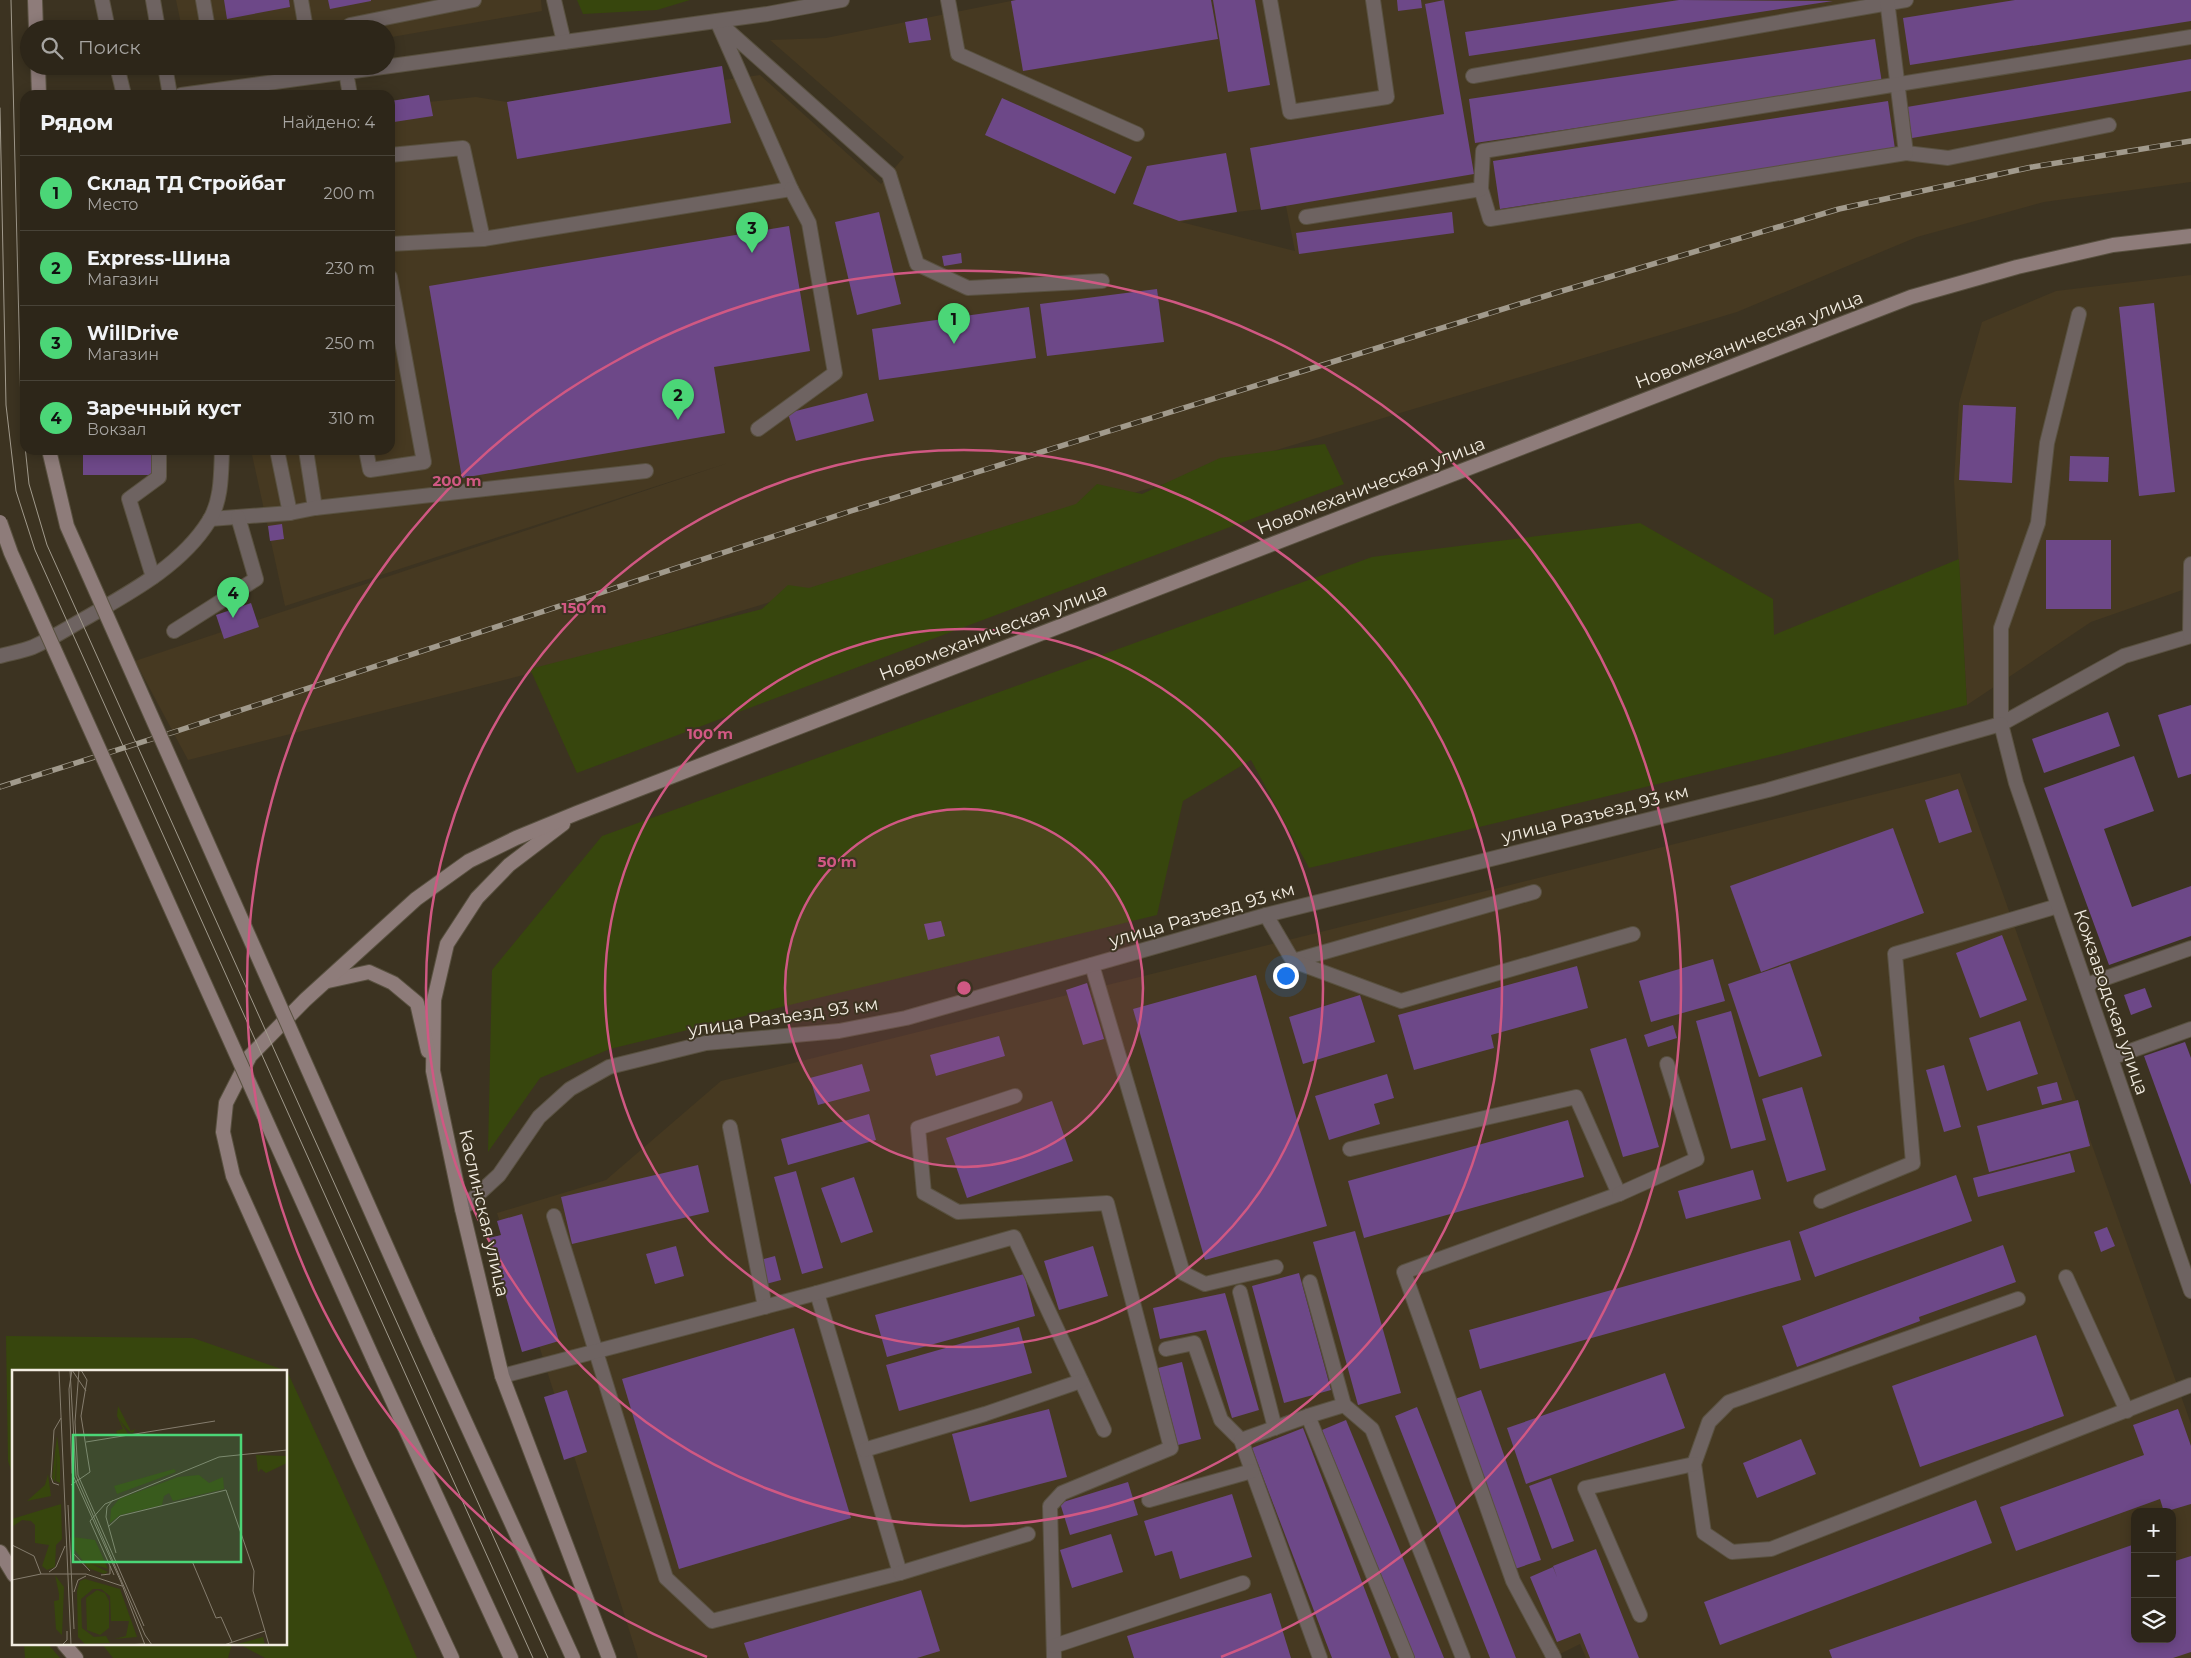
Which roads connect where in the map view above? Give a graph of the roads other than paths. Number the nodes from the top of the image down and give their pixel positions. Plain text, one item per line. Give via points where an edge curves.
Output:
1 (35, 0) edge
2 (102, 0) edge
3 (153, 0) edge
4 (203, 0) edge
5 (301, 0) edge
6 (474, 0) edge
7 (554, 0) edge
8 (948, 0) edge
9 (1270, 0) edge
10 (1372, 0) edge
11 (1906, 0) edge
12 (834, 1) edge
13 (1887, 1) edge
14 (36, 20) edge
15 (106, 20) edge
16 (156, 20) edge
17 (206, 20) edge
18 (304, 20) edge
19 (379, 20) edge
20 (717, 21) junction
21 (2191, 38) edge
22 (564, 42) junction
23 (395, 65) edge
24 (38, 75) edge
25 (119, 75) edge
26 (167, 75) edge
27 (297, 75) edge
28 (347, 75) edge
29 (1473, 76) dead end
30 (1899, 84) junction
31 (39, 90) edge
32 (123, 90) edge
33 (169, 90) edge
34 (210, 90) edge
35 (349, 90) edge
36 (2109, 125) dead end
37 (1137, 134) dead end
38 (1906, 153) junction
39 (395, 155) edge
40 (790, 189) junction
41 (1481, 189) junction
42 (1306, 217) dead end
43 (2191, 236) edge
44 (483, 239) junction
45 (395, 244) edge
46 (1102, 280) dead end
47 (395, 305) edge
48 (2079, 314) dead end
49 (758, 429) dead end
50 (50, 455) edge
51 (159, 455) edge
52 (222, 455) edge
53 (279, 455) edge
54 (307, 455) edge
55 (367, 455) edge
56 (646, 471) dead end
57 (315, 508) junction
58 (290, 513) junction
59 (238, 517) junction
60 (210, 519) junction
61 (0, 522) edge
62 (2191, 564) edge
63 (153, 577) junction
64 (174, 631) dead end
65 (2190, 636) edge
66 (0, 644) edge
67 (21, 650) junction
68 (0, 656) edge
69 (2001, 724) junction
70 (577, 813) junction
71 (1534, 892) dead end
72 (2058, 906) junction
73 (1266, 915) junction
74 (1632, 934) dead end
75 (2191, 948) edge
76 (1293, 961) junction
77 (1092, 965) junction
78 (327, 982) junction
79 (2086, 985) junction
80 (2191, 1028) edge
81 (2111, 1058) junction
82 (1667, 1064) dead end
83 (433, 1071) junction
84 (1015, 1096) dead end
85 (730, 1127) dead end
86 (1350, 1149) dead end
87 (1619, 1194) junction
88 (1821, 1201) dead end
89 (462, 1209) junction
90 (554, 1216) dead end
91 (1276, 1267) dead end
92 (2066, 1277) dead end
93 (1310, 1282) dead end
94 (2190, 1285) edge
95 (1240, 1292) dead end
96 (817, 1293) junction
97 (2018, 1299) dead end
98 (765, 1307) junction
99 (1166, 1350) dead end
100 (596, 1352) junction
101 (502, 1376) junction
102 (1081, 1381) junction
103 (2191, 1385) edge
104 (1344, 1405) junction
105 (2127, 1411) junction
106 (1308, 1416) junction
107 (1275, 1428) junction
108 (1104, 1430) dead end
109 (1240, 1440) junction
110 (864, 1450) junction
111 (1694, 1464) junction
112 (1252, 1471) junction
113 (1149, 1500) dead end
114 (1028, 1534) dead end
115 (0, 1552) edge
116 (12, 1572) edge
117 (900, 1573) junction
118 (1243, 1582) dead end
119 (1640, 1615) dead end
120 (66, 1646) edge
121 (1054, 1652) edge
122 (1553, 1656) edge
123 (76, 1658) edge
124 (452, 1658) edge
125 (511, 1658) edge
126 (574, 1658) edge
127 (609, 1658) edge
128 (1320, 1658) edge
129 (1407, 1658) edge
130 (1463, 1658) edge

1 - 14 main road
2 - 15 street
3 - 16 street
4 - 17 street
5 - 18 street
6 - 19 street
7 - 22 street
8 - 37 street via 958,54
9 - 10 street via 1290,112 1387,97
11 - 13 street
12 - 20 street
13 - 29 street
13 - 30 street
20 - 22 street
20 - 40 street
20 - 46 street via 889,174 917,264 968,288
21 - 30 street
22 - 23 street
24 - 31 main road
25 - 32 street
26 - 33 street
27 - 34 street
28 - 35 street
30 - 38 street
30 - 41 street via 1482,151
36 - 38 street via 1948,158
38 - 41 street via 1490,220
39 - 44 street via 463,148
40 - 44 street
40 - 49 street via 809,223 835,373
41 - 42 street
43 - 70 main road, Новомеханическая улица via 2113,245 1911,297
44 - 45 street
47 - 55 street via 424,462 370,470
48 - 69 street, Кожзаводская улица via 2047,443 2038,523 2001,628
50 - 126 main road, bridge via 66,526 428,1340
51 - 63 street via 160,477 129,499
52 - 60 street via 220,490
53 - 58 street
54 - 57 street
56 - 57 street
57 - 58 street
58 - 59 street
59 - 60 street
59 - 64 street via 256,579
60 - 63 street via 195,540
61 - 125 main road, bridge via 15,562 376,1365
62 - 65 street
63 - 67 street via 78,623
65 - 69 street, улица Разъезд 93 км via 2124,656
66 - 67 street
67 - 68 street
69 - 72 street, Кожзаводская улица via 2016,783
69 - 73 street, улица Разъезд 93 км via 1768,790
70 - 78 main road, Новомеханическая улица via 469,861 416,899
70 - 83 main road, Каслинская улица via 510,865 477,898 447,944 434,1000
71 - 76 street
72 - 79 street, Кожзаводская улица
72 - 88 street via 1895,954 1913,1163
73 - 76 street
73 - 77 street, улица Разъезд 93 км
74 - 76 street via 1401,1001
75 - 79 street
77 - 89 street, улица Разъезд 93 км via 906,1018 839,1031 706,1043 609,1067 570,1089 539,1117 499,1175
77 - 91 street via 1183,1273 1205,1284
78 - 83 main road via 369,972 393,984 417,1003
78 - 124 main road, Новомеханическая улица via 250,1056 226,1103 223,1132 232,1176
79 - 81 street, Кожзаводская улица
80 - 81 street
81 - 94 street, Кожзаводская улица
82 - 87 street via 1697,1160
83 - 89 main road, Каслинская улица
84 - 121 street via 918,1128 924,1193 958,1212 1107,1203 1171,1448 1062,1493 1050,1506
85 - 98 street
86 - 87 street via 1576,1097
87 - 122 street via 1404,1272 1513,1581
89 - 101 main road, Каслинская улица
90 - 100 street
92 - 105 street
93 - 104 street
95 - 107 street
96 - 98 street
96 - 102 street via 1014,1237
96 - 110 street
97 - 111 street via 1729,1402 1709,1422
98 - 100 street
99 - 109 street via 1194,1343 1221,1420
100 - 101 street
100 - 117 street via 666,1578 712,1621
101 - 127 main road, Каслинская улица
102 - 108 street
102 - 110 street
103 - 105 street
104 - 106 street
104 - 130 street via 1372,1429
105 - 111 street via 1771,1549 1732,1552 1704,1534
106 - 107 street
106 - 129 street
107 - 109 street
109 - 112 street
110 - 117 street
111 - 119 street via 1585,1488
112 - 113 street
112 - 128 street
114 - 117 street
115 - 116 main road
118 - 121 street
120 - 123 main road

